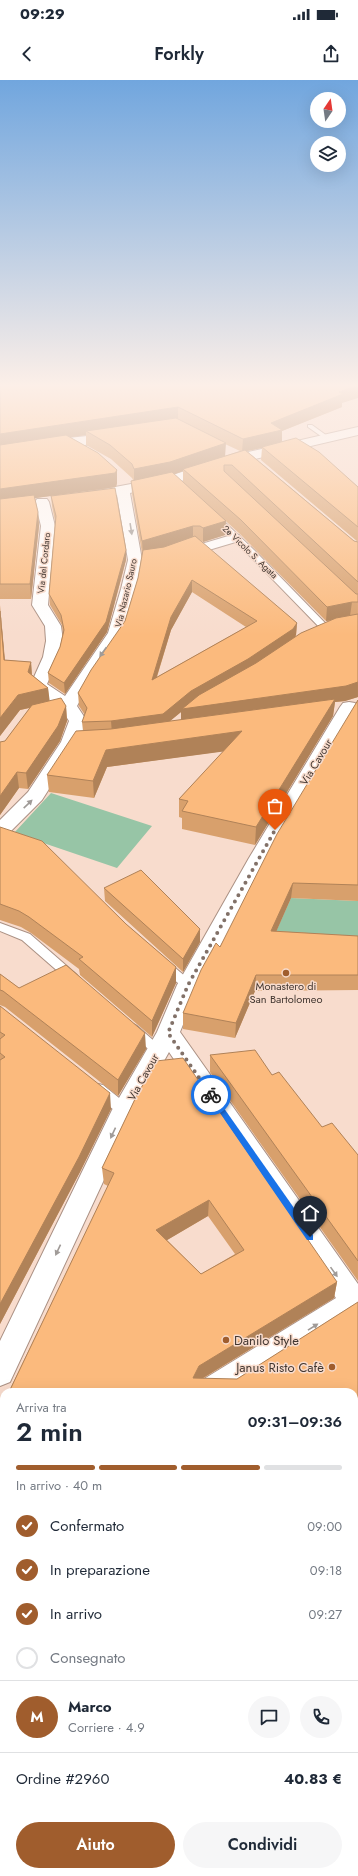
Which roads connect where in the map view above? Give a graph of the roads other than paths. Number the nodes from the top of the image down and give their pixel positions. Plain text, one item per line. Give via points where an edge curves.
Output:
1 (219, 468) edge
2 (260, 468) edge
3 (263, 470) edge
4 (122, 484) junction
5 (76, 498) edge
6 (42, 502) dead end
7 (211, 514) edge
8 (235, 538) junction
9 (202, 548) edge
10 (340, 623) edge
11 (318, 631) joint
12 (353, 705) edge
13 (68, 706) junction
14 (47, 710) edge
15 (326, 710) edge
16 (91, 741) edge
17 (70, 742) junction
18 (2, 835) edge
19 (0, 927) edge
20 (154, 956) edge
21 (80, 984) edge
22 (188, 985) junction
23 (122, 1020) edge
24 (163, 1042) junction
25 (87, 1080) edge
26 (124, 1110) junction
27 (356, 1300) edge
28 (0, 1372) edge
29 (215, 1388) edge

1 - 4 street via 176,482
2 - 3 street
4 - 5 street
4 -> 13 street, Via Nazario Sauro via 139,560 116,633
6 - 13 street, Via del Cordaro via 48,526 40,605 43,614 53,626 54,646 38,686
7 - 8 lane, 2e Vicolo S. Agata
8 - 9 street
8 - 11 lane, 2e Vicolo S. Agata via 251,552
10 - 11 street
12 - 15 street
12 - 22 street, Via Cavour via 259,858
13 - 14 street
13 - 17 street via 78,721
16 - 17 street
18 -> 17 street via 35,796
19 - 21 lane via 26,937
20 - 22 lane
22 - 24 street, Via Cavour
23 - 24 lane
24 - 26 street, Via Cavour
24 -> 27 street
25 - 26 lane
26 -> 28 street, Via Cavour
29 -> 27 street

